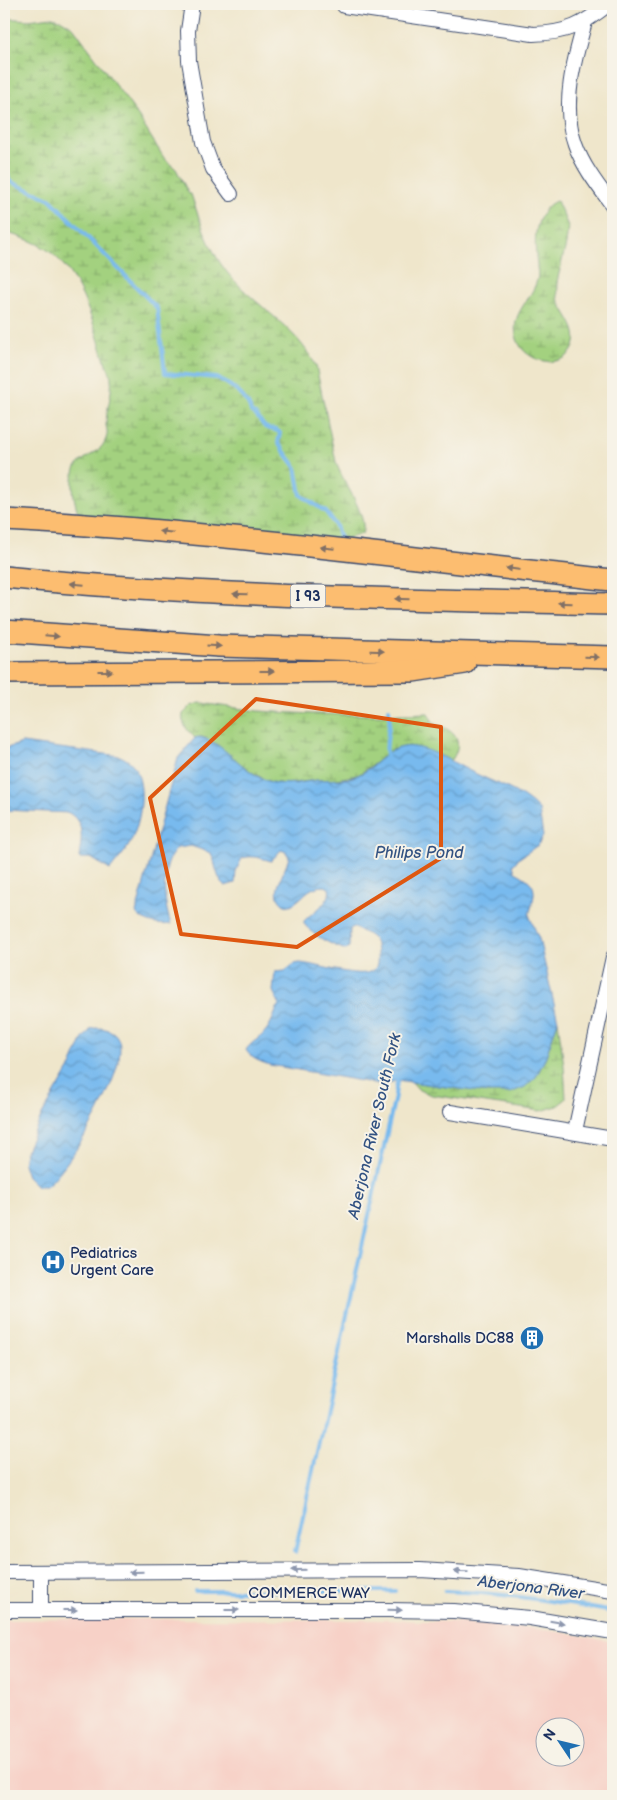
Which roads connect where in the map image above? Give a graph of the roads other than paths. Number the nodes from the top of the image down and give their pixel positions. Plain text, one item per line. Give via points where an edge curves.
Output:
1 (192, 4) edge
2 (609, 4) edge
3 (344, 6) dead end
4 (585, 22) junction
5 (230, 194) dead end
6 (613, 206) edge
7 (4, 520) edge
8 (4, 577) edge
9 (613, 580) edge
10 (613, 604) edge
11 (4, 631) edge
12 (524, 655) junction
13 (613, 657) edge
14 (4, 673) edge
15 (613, 957) edge
16 (450, 1112) dead end
17 (575, 1132) junction
18 (613, 1139) edge
19 (4, 1572) edge
20 (41, 1573) junction
21 (613, 1591) edge
22 (4, 1610) edge
23 (41, 1610) junction
24 (613, 1632) edge

1 - 5 street via 188,30 189,61 203,142 214,169
2 - 4 street
3 - 4 street via 532,34 562,31
4 - 6 street via 570,90 570,127 590,174
9 -> 7 highway via 151,530
10 -> 8 highway, I 93 via 223,593
11 -> 12 highway via 210,646
12 -> 13 highway
14 -> 12 highway via 413,671
15 - 17 street
16 - 17 street
17 - 18 street
19 - 20 street, COMMERCE WAY
21 -> 20 street, COMMERCE WAY via 519,1576 420,1570
20 - 23 street
22 - 23 street, COMMERCE WAY
23 -> 24 street, COMMERCE WAY via 454,1611 530,1618

